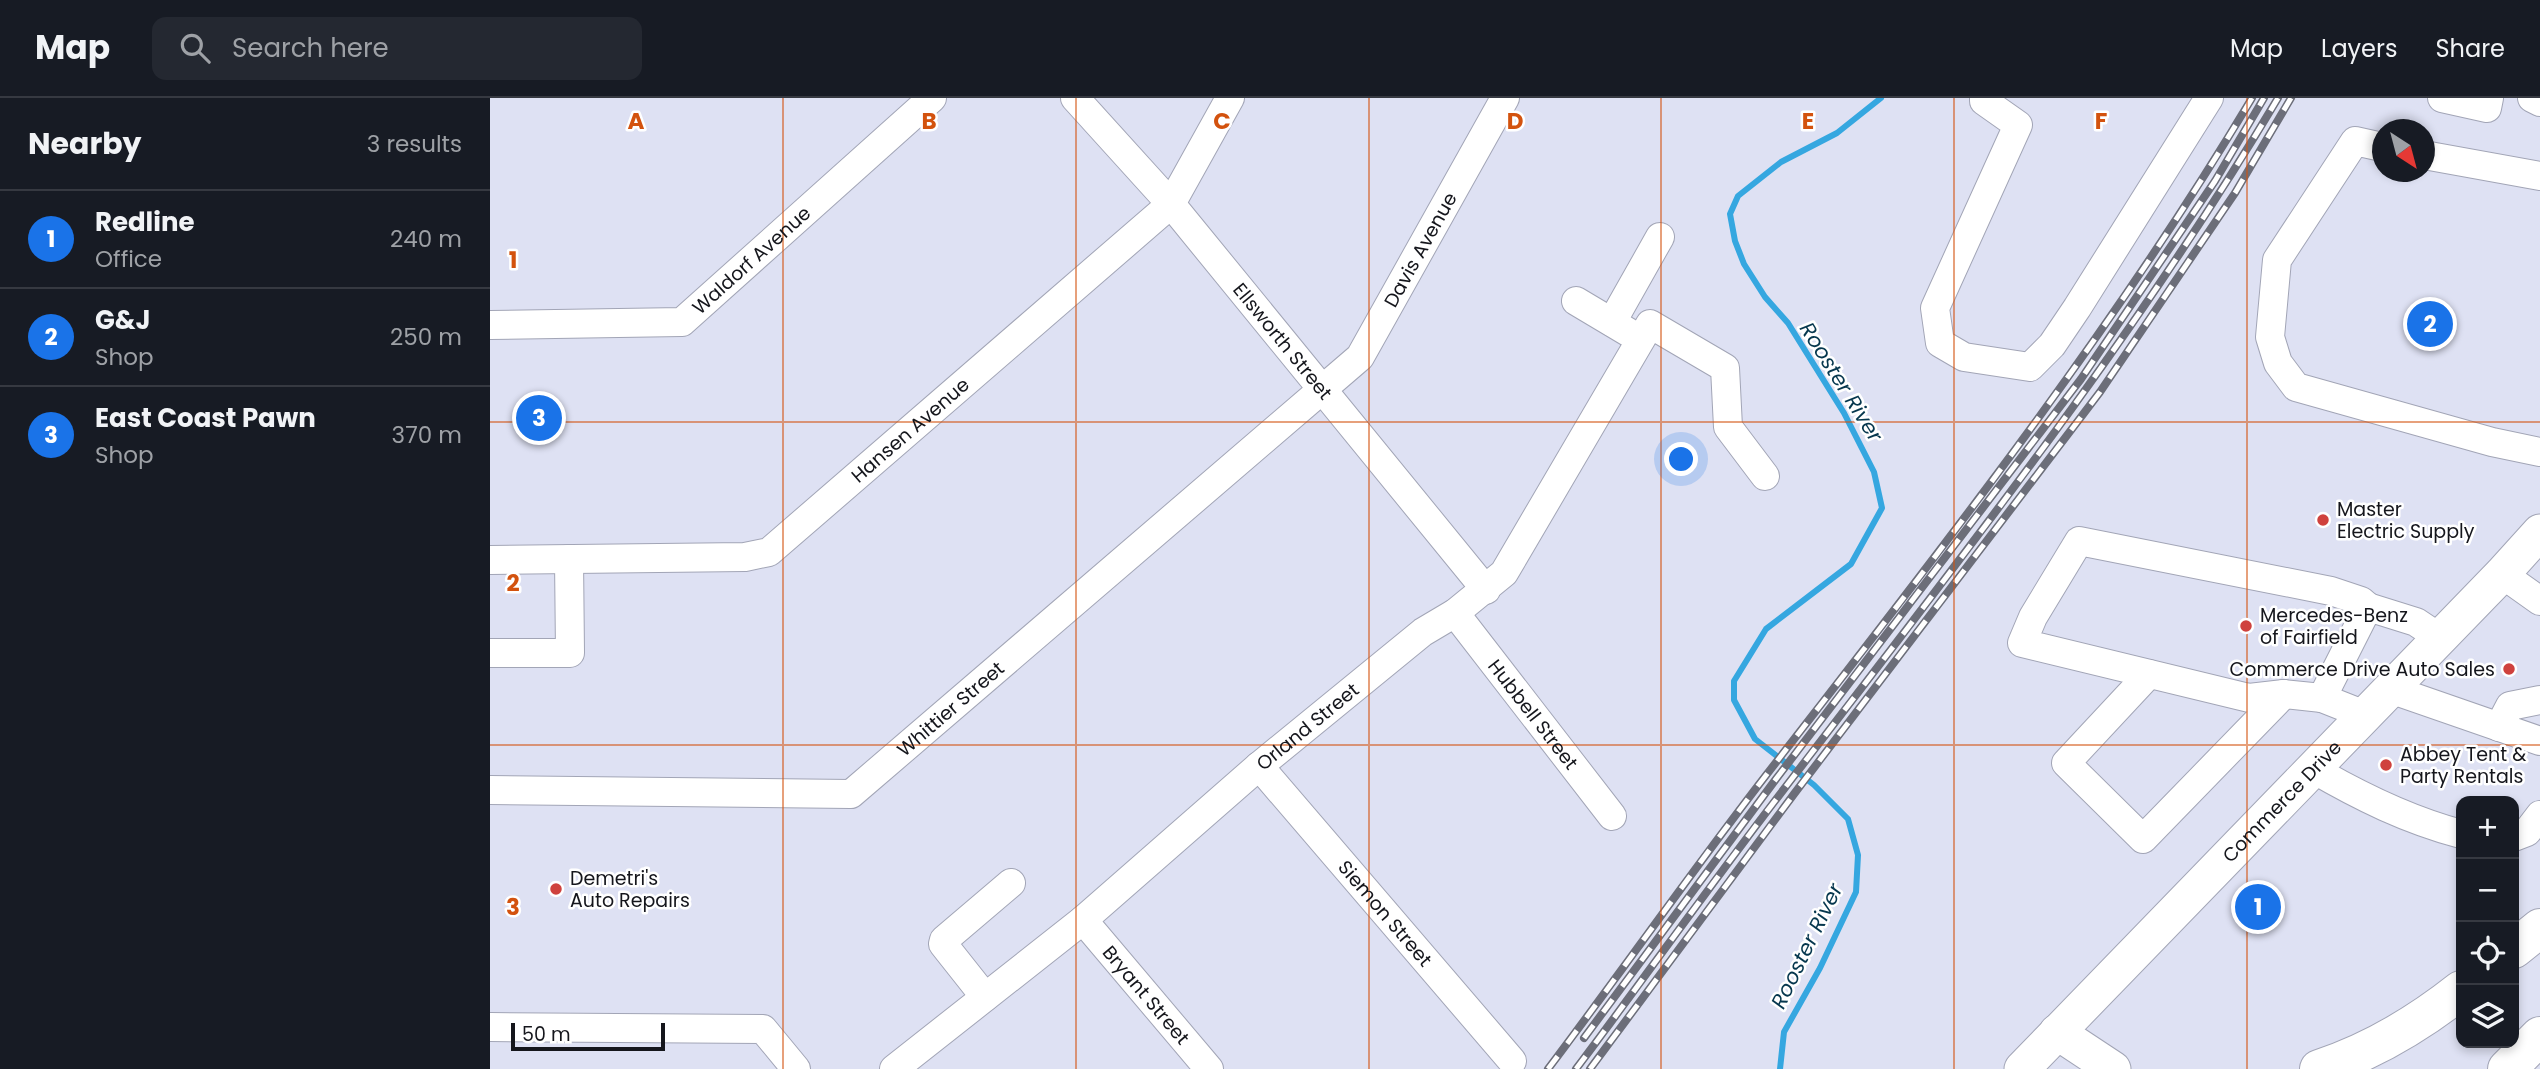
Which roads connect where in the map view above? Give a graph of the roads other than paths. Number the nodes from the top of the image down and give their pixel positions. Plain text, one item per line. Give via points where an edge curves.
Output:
1 (932, 98) edge
2 (1075, 98) edge
3 (1230, 98) edge
4 (1505, 98) edge
5 (1984, 98) edge
6 (2208, 98) edge
7 (2442, 98) edge
8 (2489, 98) edge
9 (2532, 98) edge
10 (2540, 102) edge
11 (2372, 145) edge
12 (2435, 157) edge
13 (2540, 176) edge
14 (1171, 204) junction
15 (1660, 237) dead end
16 (1576, 301) dead end
17 (1612, 322) junction
18 (490, 325) edge
19 (1645, 331) junction
20 (1322, 388) junction
21 (2540, 453) edge
22 (1765, 475) dead end
23 (2538, 537) edge
24 (569, 559) junction
25 (490, 560) edge
26 (2502, 574) junction
27 (1486, 590) junction
28 (2540, 601) edge
29 (2368, 607) junction
30 (1455, 613) junction
31 (2440, 638) junction
32 (490, 653) edge
33 (2149, 674) junction
34 (2390, 689) junction
35 (2284, 694) junction
36 (2322, 698) junction
37 (2540, 700) edge
38 (2365, 715) junction
39 (2499, 727) junction
40 (2540, 741) edge
41 (1259, 766) junction
42 (2313, 769) junction
43 (490, 790) edge
44 (2540, 814) edge
45 (1612, 816) dead end
46 (2456, 833) edge
47 (2519, 835) edge
48 (1011, 883) dead end
49 (1083, 920) junction
50 (2540, 928) edge
51 (2519, 945) edge
52 (2456, 994) edge
53 (985, 997) junction
54 (490, 1027) edge
55 (2057, 1032) junction
56 (2540, 1036) edge
57 (1512, 1061) dead end
58 (796, 1069) edge
59 (894, 1069) edge
60 (1209, 1069) edge
61 (2022, 1069) edge
62 (2113, 1069) edge
63 (2319, 1069) edge
64 (2507, 1069) edge

1 - 18 street, Waldorf Avenue via 681,322
2 - 14 street, Ellsworth Street
3 - 14 street, Hansen Avenue
4 - 20 street, Davis Avenue via 1360,356
5 - 6 street via 2018,125 1935,308 1940,343 1964,357 2030,367 2077,308
7 - 8 street via 2487,108
9 - 10 street
11 - 21 street via 2355,141 2277,260 2270,337 2278,363 2296,387
12 - 13 street
14 - 20 street, Ellsworth Street
14 - 24 street, Hansen Avenue via 769,552
15 - 17 street
16 - 17 street
17 - 19 street
19 - 22 street via 1725,368 1728,427
19 - 27 street, Orland Street via 1504,573
20 - 27 street, Ellsworth Street
20 - 43 street, Whittier Street via 850,794
23 - 26 main road, Commerce Drive
24 - 25 street, Hansen Avenue
24 - 32 street via 570,653
26 - 28 street
26 - 31 main road, Commerce Drive
27 - 30 street, Orland Street
29 - 31 street via 2416,622
29 - 33 street via 2331,591 2079,541 2022,643
29 - 36 street
30 - 41 street, Orland Street via 1423,632
30 - 45 street, Hubbell Street
31 - 34 main road, Commerce Drive
33 - 35 street via 2249,698
33 - 35 street via 2066,763 2143,839
34 - 38 main road, Commerce Drive
34 - 39 street
35 - 36 street
36 - 38 street
37 - 39 street via 2510,706
38 - 42 main road, Commerce Drive
39 - 40 street
41 - 49 street, Orland Street
41 - 57 street, Siemon Street
42 - 46 street via 2389,810
42 - 55 main road, Commerce Drive
44 - 47 street
48 - 53 street via 943,944
49 - 53 street, Orland Street
49 - 60 street, Bryant Street
50 - 51 highway
52 - 63 highway via 2399,1033
53 - 59 street, Orland Street
54 - 58 street via 763,1029
55 - 61 main road, Commerce Drive
55 - 62 main road
56 - 64 highway

